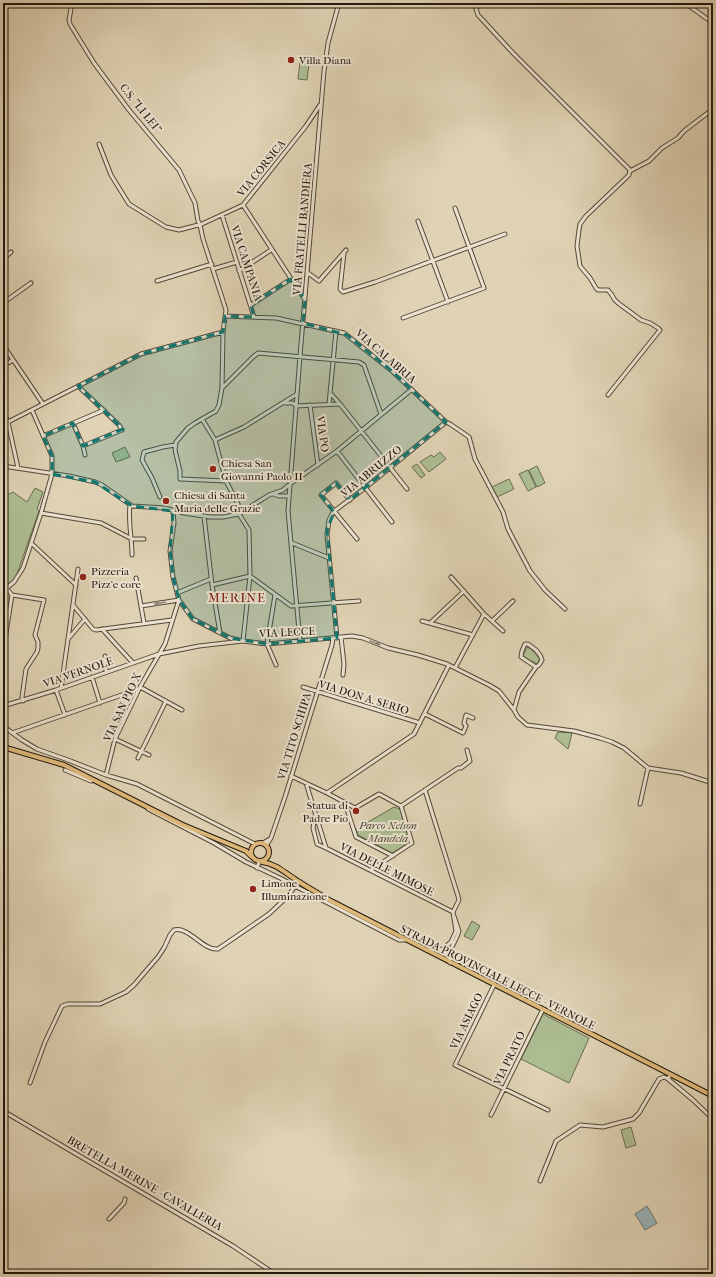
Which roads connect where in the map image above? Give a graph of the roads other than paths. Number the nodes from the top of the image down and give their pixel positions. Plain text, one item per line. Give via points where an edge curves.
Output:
1 (72, 3) edge
2 (339, 3) edge
3 (481, 3) edge
4 (685, 3) edge
5 (713, 23) edge
6 (321, 104) junction
7 (713, 109) edge
8 (99, 144) dead end
9 (630, 171) junction
10 (243, 205) junction
11 (454, 208) dead end
12 (222, 215) junction
13 (418, 221) dead end
14 (200, 224) junction
15 (505, 234) dead end
16 (470, 247) junction
17 (272, 250) junction
18 (11, 252) dead end
19 (3, 259) edge
20 (433, 261) junction
21 (237, 262) junction
22 (212, 264) junction
23 (213, 269) junction
24 (239, 271) junction
25 (308, 273) junction
26 (291, 279) junction
27 (157, 281) dead end
28 (31, 283) dead end
29 (305, 300) junction
30 (448, 302) junction
31 (3, 303) edge
32 (251, 305) junction
33 (225, 316) junction
34 (254, 316) junction
35 (403, 318) dead end
36 (303, 323) junction
37 (336, 331) junction
38 (223, 332) junction
39 (3, 345) edge
40 (300, 356) junction
41 (13, 360) junction
42 (333, 360) junction
43 (3, 366) edge
44 (78, 386) junction
45 (222, 388) junction
46 (411, 390) junction
47 (297, 394) junction
48 (331, 394) junction
49 (608, 395) dead end
50 (283, 403) junction
51 (43, 404) junction
52 (329, 404) junction
53 (340, 404) junction
54 (310, 405) junction
55 (296, 406) junction
56 (32, 410) junction
57 (104, 410) junction
58 (3, 411) edge
59 (381, 414) junction
60 (202, 419) junction
61 (8, 422) junction
62 (446, 422) junction
63 (73, 423) junction
64 (362, 430) junction
65 (43, 436) junction
66 (215, 440) junction
67 (175, 445) junction
68 (83, 446) junction
69 (337, 452) junction
70 (85, 455) dead end
71 (318, 465) junction
72 (3, 466) edge
73 (391, 467) junction
74 (18, 468) junction
75 (52, 474) junction
76 (226, 481) junction
77 (290, 484) junction
78 (365, 488) junction
79 (407, 489) dead end
80 (272, 494) junction
81 (289, 496) junction
82 (160, 497) dead end
83 (350, 500) junction
84 (130, 505) junction
85 (173, 511) junction
86 (334, 512) junction
87 (41, 513) junction
88 (239, 514) junction
89 (204, 516) junction
90 (392, 522) dead end
91 (132, 539) junction
92 (144, 539) dead end
93 (357, 539) dead end
94 (32, 543) junction
95 (292, 543) junction
96 (132, 555) dead end
97 (329, 558) junction
98 (78, 569) dead end
99 (250, 577) junction
100 (451, 577) dead end
101 (136, 578) dead end
102 (211, 579) junction
103 (76, 585) junction
104 (212, 585) junction
105 (4, 590) edge
106 (464, 591) junction
107 (178, 593) junction
108 (12, 595) junction
109 (275, 595) junction
110 (179, 600) junction
111 (359, 601) dead end
112 (513, 601) dead end
113 (334, 603) junction
114 (73, 605) junction
115 (141, 606) junction
116 (297, 606) junction
117 (566, 609) dead end
118 (484, 614) junction
119 (85, 619) junction
120 (172, 620) junction
121 (422, 621) dead end
122 (492, 621) junction
123 (144, 623) junction
124 (430, 623) junction
125 (102, 629) junction
126 (503, 631) dead end
127 (220, 633) junction
128 (473, 634) junction
129 (68, 638) junction
130 (337, 638) junction
131 (243, 641) junction
132 (300, 641) junction
133 (267, 644) junction
134 (3, 652) edge
135 (160, 653) junction
136 (106, 656) dead end
137 (133, 663) junction
138 (276, 665) dead end
139 (449, 665) junction
140 (536, 667) junction
141 (455, 668) junction
142 (106, 672) junction
143 (342, 675) dead end
144 (92, 677) junction
145 (303, 687) dead end
146 (61, 688) junction
147 (140, 688) junction
148 (56, 690) junction
149 (318, 692) junction
150 (23, 701) junction
151 (166, 701) junction
152 (100, 703) junction
153 (3, 706) edge
154 (182, 710) dead end
155 (514, 710) junction
156 (425, 714) junction
157 (65, 715) junction
158 (473, 718) dead end
159 (420, 723) junction
160 (3, 726) edge
161 (12, 733) junction
162 (115, 739) junction
163 (3, 747) edge
164 (467, 750) dead end
165 (141, 752) junction
166 (149, 755) dead end
167 (138, 758) dead end
168 (648, 768) junction
169 (65, 770) dead end
170 (106, 775) junction
171 (291, 776) junction
172 (306, 783) junction
173 (713, 783) edge
174 (425, 790) junction
175 (328, 793) junction
176 (346, 803) junction
177 (640, 804) dead end
178 (401, 806) junction
179 (316, 815) junction
180 (265, 845) junction
181 (236, 846) junction
182 (253, 846) junction
183 (326, 848) junction
184 (269, 855) junction
185 (393, 856) junction
186 (251, 857) junction
187 (246, 862) junction
188 (260, 862) junction
189 (278, 867) junction
190 (257, 868) junction
191 (371, 870) junction
192 (295, 886) junction
193 (453, 912) junction
194 (454, 916) junction
195 (405, 940) junction
196 (443, 949) junction
197 (424, 950) junction
198 (450, 952) junction
199 (440, 958) junction
200 (450, 963) junction
201 (494, 985) junction
202 (543, 1009) junction
203 (669, 1077) junction
204 (30, 1083) dead end
205 (504, 1089) junction
206 (713, 1096) edge
207 (3, 1110) edge
208 (548, 1110) dead end
209 (491, 1115) dead end
210 (713, 1119) edge
211 (540, 1181) dead end
212 (125, 1200) dead end
213 (109, 1219) dead end
214 (276, 1274) edge

1 - 14 street, C.S. "LI LEI" via 70,24 94,64 179,170 193,198
2 - 6 street, VIA FRATELLI BANDIERA via 328,43
3 - 9 street via 476,9 478,15
4 - 5 street
6 - 10 street, VIA CORSICA
6 - 25 street, VIA FRATELLI BANDIERA
7 - 9 street via 649,161
8 - 14 street, VIA CORSICA via 111,175 129,204 166,227 179,230
9 - 49 street via 627,178 580,224 577,242 580,266 596,288 608,290 618,303 660,330
10 - 12 street, VIA CORSICA
10 - 17 street
11 - 16 street
12 - 14 street, VIA CORSICA
12 - 21 street, VIA CAMPANIA
13 - 20 street
14 - 22 street, C.S. "LI LEI"
15 - 16 street
16 - 20 street
16 - 30 street via 484,288
17 - 24 street
17 - 26 street
18 - 19 street
20 - 25 street via 343,292 340,290 345,251 318,281
20 - 30 street
21 - 23 street
21 - 24 street, VIA CAMPANIA
22 - 23 street, C.S. "LI LEI"
22 - 27 street
23 - 33 street, C.S. "LI LEI" via 226,310
24 - 32 street, VIA CAMPANIA
25 - 29 street, VIA FRATELLI BANDIERA
26 - 29 street
26 - 32 street
28 - 31 street
29 - 36 street, VIA FRATELLI BANDIERA
30 - 35 street
32 - 34 street, VIA CAMPANIA
33 - 34 street, VIA CALABRIA
33 - 38 street, C.S. "LI LEI"
34 - 36 street, VIA CALABRIA
36 - 37 street, VIA CALABRIA
36 - 40 street, VIA FRATELLI BANDIERA
37 - 42 street
37 - 46 street, VIA CALABRIA via 361,345
38 - 44 street via 141,354
38 - 45 street, C.S. "LI LEI"
39 - 41 street
40 - 42 street
40 - 45 street via 258,353
40 - 47 street, VIA FRATELLI BANDIERA
41 - 43 street
41 - 51 street
42 - 48 street
42 - 59 street via 363,363
44 - 51 street
44 - 57 street
45 - 60 street, C.S. "LI LEI" via 220,404 216,411
46 - 59 street
46 - 62 street, VIA CALABRIA
47 - 50 street
47 - 55 street, VIA FRATELLI BANDIERA
48 - 52 street
48 - 53 street
50 - 55 street via 293,403
50 - 66 street via 244,427
51 - 56 street
52 - 53 street
52 - 54 street
53 - 64 street
54 - 55 street
54 - 71 street, VIA PO
55 - 77 street, VIA FRATELLI BANDIERA
56 - 61 street
56 - 65 street
57 - 63 street
57 - 68 street via 122,430
58 - 61 street
59 - 64 street
60 - 66 street
60 - 67 street, C.S. "LI LEI" via 188,428
61 - 74 street
62 - 73 street, VIA ABRUZZO
62 - 117 street, VIA CALABRIA via 469,437 475,459 530,571 545,590
63 - 65 street
63 - 68 street
64 - 69 street
64 - 73 street
65 - 75 street via 52,456
66 - 76 street
67 - 76 street via 180,479
67 - 82 street via 144,452 142,460
68 - 70 street
69 - 71 street
69 - 78 street
71 - 77 street
72 - 74 street
73 - 78 street, VIA ABRUZZO
73 - 79 street
74 - 75 street
75 - 84 street via 95,482
75 - 87 street
76 - 88 street via 238,504
77 - 80 street
77 - 81 street, VIA FRATELLI BANDIERA
78 - 83 street, VIA ABRUZZO
78 - 90 street
80 - 81 street
80 - 88 street
81 - 95 street, VIA FRATELLI BANDIERA
83 - 86 street, VIA ABRUZZO
83 - 86 street via 336,483 321,495
84 - 85 street
84 - 91 street
85 - 89 street
85 -> 107 street, VIA LECCE via 170,551
86 - 93 street
97 -> 86 street via 327,530
87 - 91 street via 102,523
87 - 94 street
88 - 89 street via 223,517
88 - 99 street via 249,530
89 - 102 street
91 - 92 street
91 - 96 street
94 - 103 street
94 - 105 street via 21,571 14,582
95 - 97 street
95 - 116 street, VIA FRATELLI BANDIERA
113 -> 97 street
98 - 103 street
99 - 104 street
99 - 109 street
99 - 131 street
100 - 106 street
101 - 115 street
102 - 104 street
102 - 107 street
103 - 114 street
104 - 127 street
105 - 108 street
106 - 118 street
106 - 124 street
107 - 110 street, VIA LECCE
108 - 134 street
108 - 150 street via 44,600 35,635 38,648 25,673
109 - 116 street via 291,606
109 - 133 street
110 -> 115 street
110 - 120 street
110 - 127 street, VIA LECCE via 193,619
111 - 113 street
112 - 122 street
113 - 116 street
113 - 130 street
114 - 119 street
114 - 129 street
115 - 123 street
116 - 132 street, VIA FRATELLI BANDIERA
118 - 122 street
118 - 128 street
119 - 125 street via 93,629
119 - 129 street
120 - 123 street
120 - 135 street
121 - 124 street
122 - 126 street
123 - 125 street
124 - 128 street
125 - 137 street
127 - 131 street, VIA LECCE
128 - 141 street
129 - 146 street
130 - 132 street, VIA LECCE
130 -> 139 street, VIA LECCE via 363,638 388,648
130 - 143 street via 344,664
130 - 149 street, VIA TITO SCHIPA via 332,645
131 - 133 street, VIA LECCE
131 - 135 street, VIA VERNOLE
132 - 133 street, VIA LECCE
133 - 138 street
135 - 137 street, VIA VERNOLE
135 - 147 street, VIA SAN PIO X
136 - 142 street
137 - 142 street, VIA VERNOLE
139 - 141 street, VIA LECCE
139 - 156 street
140 - 140 street via 521,657 525,644 540,655 542,660
140 - 155 street via 519,692
141 - 155 street, VIA LECCE via 499,691
142 - 144 street, VIA VERNOLE
144 - 146 street, VIA VERNOLE
144 - 152 street
145 - 149 street, VIA DON A. SERIO
146 - 148 street, VIA VERNOLE
147 - 151 street
147 - 152 street
147 - 162 street, VIA SAN PIO X
148 - 150 street, VIA VERNOLE
148 - 157 street
149 - 159 street, VIA DON A. SERIO
149 - 171 street, VIA TITO SCHIPA
150 - 153 street, VIA VERNOLE
151 - 154 street
151 - 165 street
152 - 157 street
155 - 168 street, VIA LECCE via 518,718 527,724 574,731 612,742 624,748
156 - 158 street via 463,733 466,715
156 - 159 street
157 - 161 street
159 - 175 street via 412,736
160 - 161 street
161 - 170 street via 37,749
162 - 165 street
162 - 170 street, VIA SAN PIO X
163 - 181 main road, STRADA PROVINCIALE LECCE - VERNOLE via 64,765 183,824
164 - 174 street via 470,761
165 - 166 street
165 - 167 street
168 - 173 street via 681,773
168 - 177 street
169 - 187 street via 105,787 214,842
170 - 182 street via 137,784
171 - 172 street
171 - 180 street, VIA TITO SCHIPA via 271,838
172 - 175 street
172 - 179 street, VIA DELLE MIMOSE
174 - 178 street
174 - 193 street via 459,900
175 - 176 street
176 - 178 street via 355,808 379,794
176 - 185 street via 356,837
178 - 185 street via 412,843
179 - 183 street, VIA DELLE MIMOSE
179 - 183 street via 313,828 317,844
180 - 182 main road, STRADA PROVINCIALE LECCE - VERNOLE
180 - 184 main road, STRADA PROVINCIALE LECCE - VERNOLE
181 - 182 main road, STRADA PROVINCIALE LECCE - VERNOLE
181 - 186 main road, STRADA PROVINCIALE LECCE - VERNOLE
182 - 186 main road via 250,850
183 - 191 street, VIA DELLE MIMOSE
184 - 188 main road
184 - 189 main road, STRADA PROVINCIALE LECCE - VERNOLE
185 - 191 street
186 - 187 street via 250,861
186 - 188 main road, STRADA PROVINCIALE LECCE - VERNOLE
187 - 190 street
188 - 189 main road, STRADA PROVINCIALE LECCE - VERNOLE
188 - 190 street
189 - 195 main road, STRADA PROVINCIALE LECCE - VERNOLE via 296,881
190 - 192 street
191 - 193 street, VIA DELLE MIMOSE
192 - 195 street via 399,940
192 - 204 street via 270,914 220,948 213,949 182,931 174,930 161,952 126,992 100,1004 62,1006
193 - 194 street
194 - 196 street via 455,934
194 - 198 street via 459,931
195 - 197 main road, STRADA PROVINCIALE LECCE - VERNOLE
196 - 197 street
196 - 199 street
197 - 199 main road, STRADA PROVINCIALE LECCE - VERNOLE
198 - 199 street
198 - 200 street
199 - 200 main road, STRADA PROVINCIALE LECCE - VERNOLE
200 - 201 main road, STRADA PROVINCIALE LECCE - VERNOLE
201 - 202 main road, STRADA PROVINCIALE LECCE - VERNOLE
201 - 205 street, VIA ASIAGO via 455,1065
202 - 203 main road, STRADA PROVINCIALE LECCE - VERNOLE
202 - 205 street, VIA PRATO
203 - 206 main road, STRADA PROVINCIALE LECCE - VERNOLE
203 - 210 street
203 - 211 street via 659,1078 633,1119 603,1127 580,1125 556,1141
205 - 208 street
205 - 209 street, VIA PRATO
207 - 214 street, BRETELLA MERINE - CAVALLERIA
212 - 213 street

